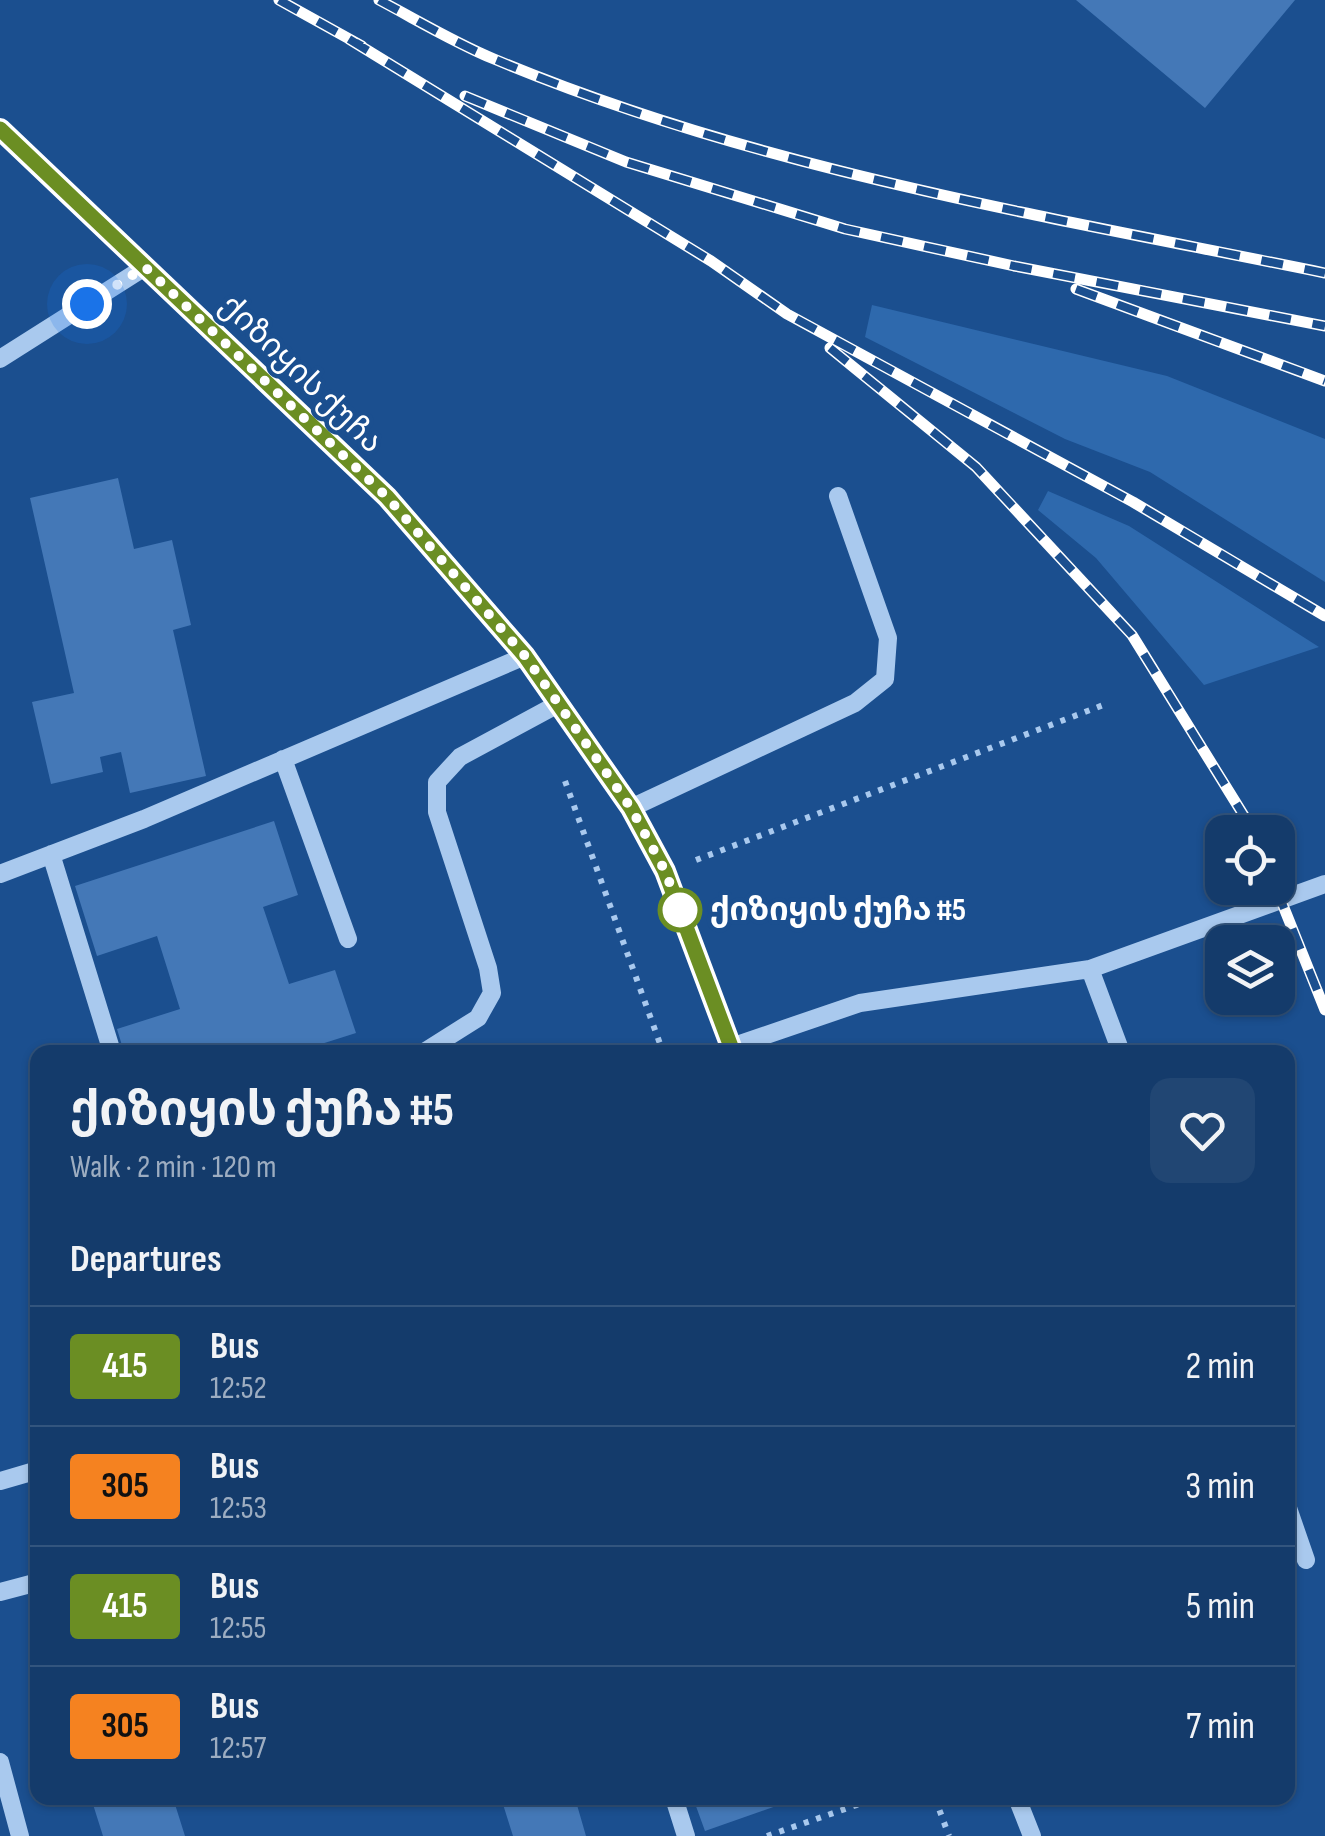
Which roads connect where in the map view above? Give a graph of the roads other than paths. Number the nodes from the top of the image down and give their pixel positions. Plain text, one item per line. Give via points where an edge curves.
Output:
1 (0, 129) edge
2 (145, 267) junction
3 (0, 359) edge
4 (838, 496) dead end
5 (525, 656) junction
6 (558, 704) junction
7 (283, 759) junction
8 (631, 808) junction
9 (51, 854) junction
10 (0, 874) edge
11 (1325, 884) edge
12 (348, 939) dead end
13 (1090, 970) junction
14 (110, 1045) edge
15 (435, 1045) edge
16 (730, 1045) edge
17 (745, 1045) edge
18 (1118, 1045) edge
19 (30, 1472) edge
20 (0, 1480) edge
21 (1295, 1528) edge
22 (1306, 1560) dead end
23 (30, 1584) edge
24 (0, 1592) edge
25 (0, 1762) edge
26 (676, 1805) edge
27 (1021, 1805) edge
28 (20, 1836) edge
29 (686, 1836) edge
30 (1032, 1836) edge

1 - 2 street, ქიზიყის ქუჩა
2 - 3 street
2 - 5 street, ქიზიყის ქუჩა via 387,497
4 - 8 street via 888,638 884,679 855,703
5 - 6 street, ქიზიყის ქუჩა
5 - 7 street
6 - 8 street, ქიზიყის ქუჩა
6 - 15 street via 460,757 437,782 437,812 492,993 478,1018
7 - 9 street
7 - 12 street
8 - 16 street, ქიზიყის ქუჩა via 665,871
9 - 10 street
9 - 14 street
11 - 13 street
13 - 17 street via 860,1002
13 - 18 street
19 - 20 street
21 - 22 street
23 - 24 street
25 - 28 street
26 - 29 street
27 - 30 street

